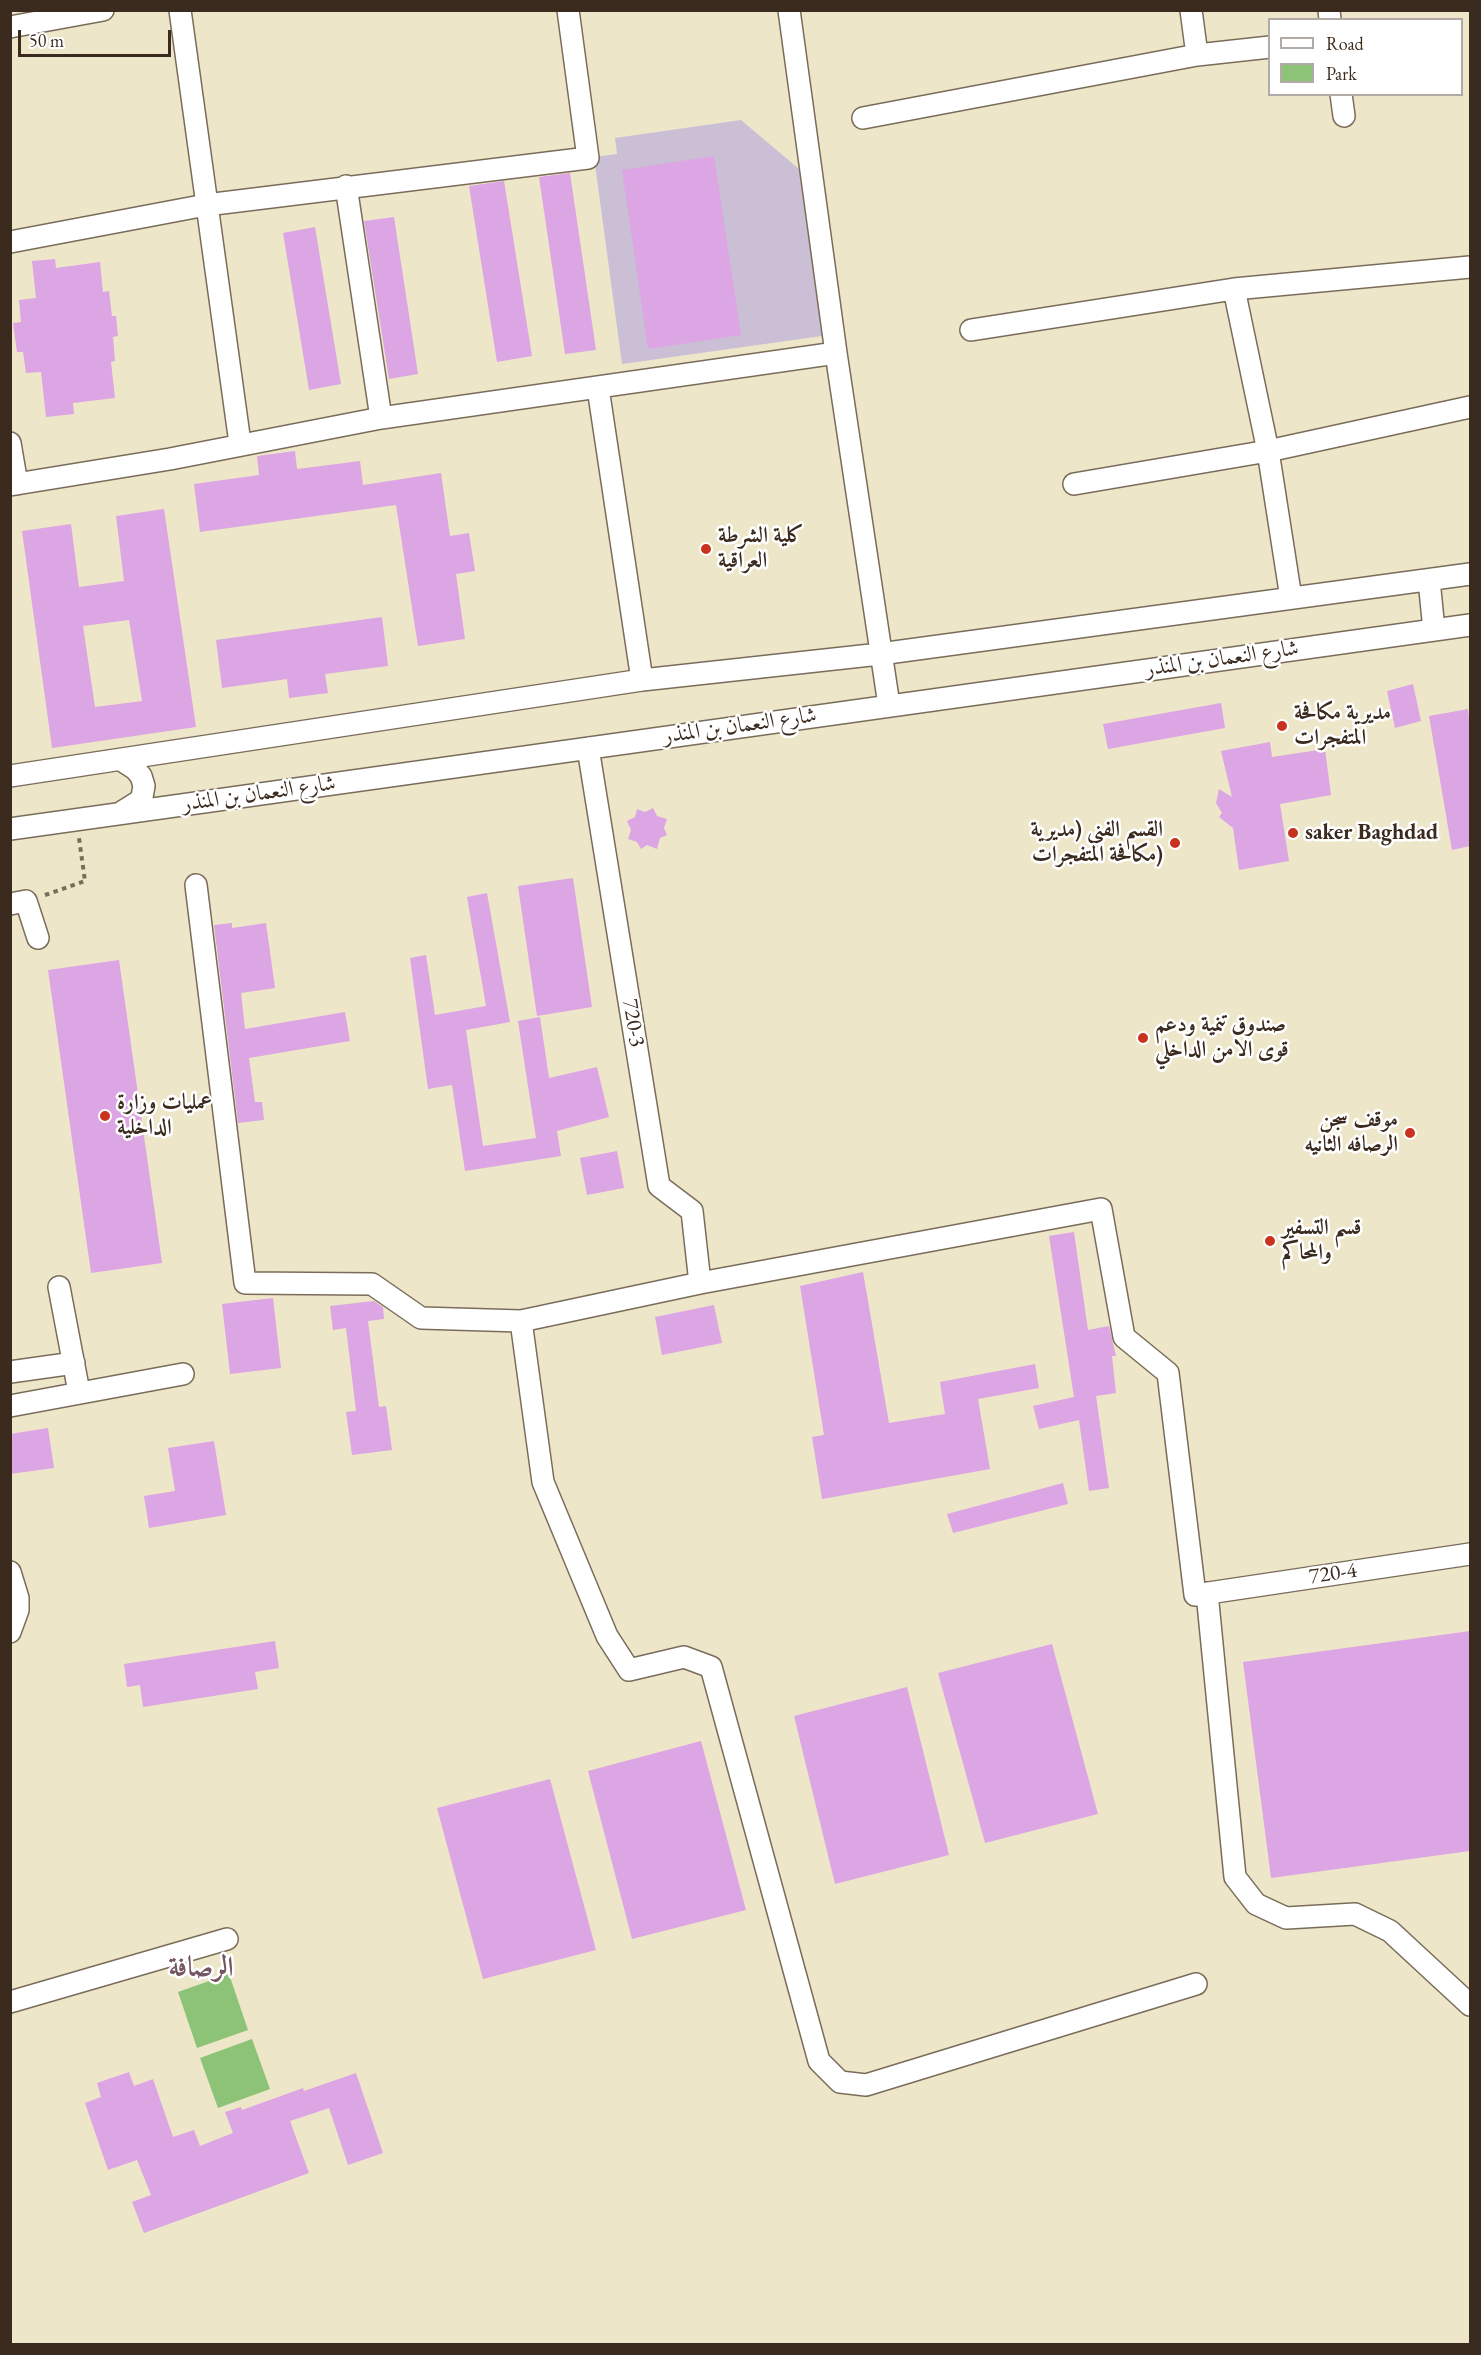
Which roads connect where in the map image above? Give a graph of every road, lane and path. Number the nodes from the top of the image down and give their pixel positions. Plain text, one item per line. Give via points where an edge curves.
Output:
1 (103, 10) edge
2 (180, 10) edge
3 (568, 10) edge
4 (789, 10) edge
5 (1191, 10) edge
6 (10, 27) edge
7 (1268, 47) edge
8 (1197, 55) junction
9 (1341, 96) edge
10 (1344, 116) dead end
11 (863, 118) dead end
12 (346, 186) junction
13 (206, 205) junction
14 (10, 242) edge
15 (1470, 267) edge
16 (1234, 289) junction
17 (971, 330) dead end
18 (836, 352) junction
19 (598, 388) junction
20 (1470, 407) edge
21 (381, 418) junction
22 (10, 443) edge
23 (240, 443) junction
24 (1268, 451) junction
25 (14, 484) edge
26 (1074, 484) dead end
27 (1470, 574) edge
28 (1429, 580) junction
29 (1291, 598) junction
30 (1470, 625) edge
31 (1434, 630) junction
32 (880, 654) junction
33 (642, 680) junction
34 (889, 705) junction
35 (588, 748) junction
36 (121, 760) junction
37 (10, 776) edge
38 (121, 813) junction
39 (76, 819) junction
40 (10, 829) edge
41 (196, 885) dead end
42 (18, 902) edge
43 (38, 938) dead end
44 (699, 1283) junction
45 (58, 1287) dead end
46 (521, 1321) junction
47 (74, 1363) junction
48 (10, 1372) edge
49 (183, 1374) dead end
50 (79, 1392) junction
51 (10, 1406) edge
52 (1470, 1554) edge
53 (10, 1572) edge
54 (1201, 1594) junction
55 (10, 1632) edge
56 (227, 1939) dead end
57 (1196, 1984) dead end
58 (10, 2002) edge
59 (1470, 2005) edge

1 - 6 street
2 - 13 street
3 - 12 street via 588,158
4 - 18 street
5 - 8 street
7 - 8 street
8 - 11 street
9 - 10 street
12 - 13 street
12 - 21 street
13 - 14 street
13 - 23 street
15 - 16 street
16 - 17 street
16 - 24 street
18 - 19 street
18 - 32 street
19 - 21 street
19 - 33 street
20 - 24 street
21 - 23 street
22 - 25 street
23 - 25 street via 170,459
24 - 26 street
24 - 29 street
27 - 28 street
28 - 29 street
28 - 31 street
29 - 32 street
30 - 31 street, شارع النعمان بن المنذر
31 - 34 street, شارع النعمان بن المنذر
32 - 33 street
32 - 34 street
33 - 36 street
34 - 35 street, شارع النعمان بن المنذر
35 - 38 street, شارع النعمان بن المنذر
35 - 44 street, 720-3 via 659,1186 692,1211
36 - 37 street
36 - 38 street via 135,769 144,786 138,802
38 - 39 street, شارع النعمان بن المنذر
39 - 40 street, شارع النعمان بن المنذر
39 - 42 path via 85,881
41 - 46 street via 245,1283 372,1284 421,1318
42 - 43 street
44 - 46 street
44 - 54 street via 1101,1209 1124,1337 1168,1373
45 - 47 street
46 - 57 street via 543,1482 607,1636 629,1670 684,1657 711,1667 819,2061 840,2082 866,2085
47 - 48 street
47 - 50 street
49 - 50 street
50 - 51 street
52 - 54 street, 720-4
53 - 55 street via 18,1604
54 - 59 street via 1235,1877 1256,1904 1286,1918 1355,1914 1390,1931
56 - 58 street

